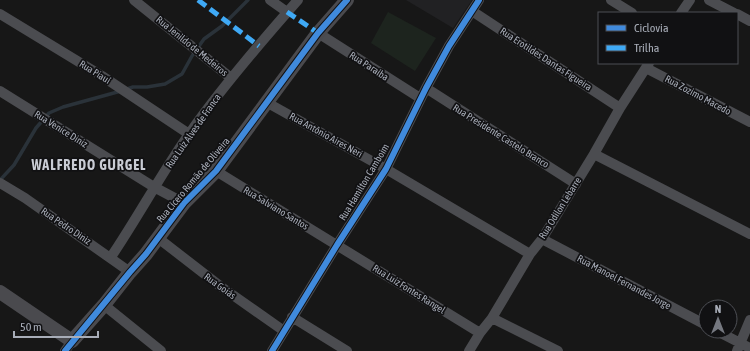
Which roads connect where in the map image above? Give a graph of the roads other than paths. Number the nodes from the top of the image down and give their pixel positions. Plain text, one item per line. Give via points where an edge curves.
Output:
1 (134, 0) edge
2 (270, 0) edge
3 (298, 0) edge
4 (347, 0) edge
5 (479, 0) edge
6 (611, 0) edge
7 (690, 0) edge
8 (709, 0) edge
9 (472, 10) junction
10 (287, 12) junction
11 (630, 12) edge
12 (682, 12) edge
13 (732, 12) edge
14 (0, 14) edge
15 (738, 15) edge
16 (750, 21) edge
17 (318, 33) junction
18 (647, 65) edge
19 (231, 78) junction
20 (426, 88) junction
21 (0, 91) edge
22 (420, 98) junction
23 (266, 102) junction
24 (620, 108) junction
25 (750, 122) edge
26 (189, 134) junction
27 (594, 154) junction
28 (386, 169) junction
29 (216, 171) junction
30 (0, 183) edge
31 (576, 184) junction
32 (154, 187) junction
33 (184, 203) junction
34 (750, 234) edge
35 (158, 238) junction
36 (542, 238) junction
37 (337, 244) junction
38 (530, 254) junction
39 (111, 257) junction
40 (130, 272) junction
41 (0, 292) edge
42 (104, 305) junction
43 (292, 317) junction
44 (492, 318) junction
45 (750, 320) edge
46 (698, 321) edge
47 (284, 331) junction
48 (480, 332) junction
49 (730, 339) edge
50 (68, 346) edge
51 (743, 347) edge
52 (162, 351) edge
53 (272, 351) edge
54 (347, 351) edge
55 (469, 351) edge
56 (558, 351) edge

1 - 19 street, Rua Jenildo de Medeiros
2 - 10 street
3 - 10 street, Rua Luiz Alves de Franca
4 - 17 street, Rua Cícero Romão de Oliveira
5 - 9 street, Rua Hamilton Camboim
6 - 11 street
7 - 12 street
8 - 13 street
9 - 20 street, Rua Hamilton Camboim
9 - 24 street, Rua Erotildes Dantas Figueira
10 - 19 street, Rua Luiz Alves de Franca
14 - 26 street, Rua Piauí via 102,76
15 - 16 street
17 - 22 street, Rua Paraíba
17 - 23 street, Rua Cícero Romão de Oliveira
18 - 24 street, Rua Odilon Lebarre
18 - 25 street, Rua Zozimo Macedo
19 - 26 street, Rua Luiz Alves de Franca
20 - 22 street, Rua Hamilton Camboim
20 - 31 street, Rua Presidente Castelo Branco
21 - 32 street, Rua Venice Diniz
22 - 28 street, Rua Hamilton Camboim
23 - 28 street, Rua Antônio Aires Neri
23 - 29 street, Rua Cícero Romão de Oliveira
24 - 27 street, Rua Odilon Lebarre
26 - 32 street, Rua Luiz Alves de Franca
27 - 31 street, Rua Odilon Lebarre
27 - 34 street
28 - 37 street, Rua Hamilton Camboim
28 - 38 street
29 - 33 street, Rua Cícero Romão de Oliveira
29 - 37 street, Rua Salviano Santos
30 - 39 street, Rua Pedro Diniz
31 - 36 street, Rua Odilon Lebarre
32 - 33 street, Rua Venice Diniz
32 - 39 street, Rua Luiz Alves de Franca
33 - 35 street, Rua Cícero Romão de Oliveira
35 - 40 street, Rua Cícero Romão de Oliveira
35 - 47 street, Rua Goiás
36 - 38 street, Rua Odilon Lebarre
36 - 46 street, Rua Manoel Fernandes Jorge
37 - 43 street, Rua Hamilton Camboim
37 - 48 street, Rua Luiz Fontes Rangel
38 - 44 street, Rua Odilon Lebarre
39 - 40 street, Rua Pedro Diniz
40 - 42 street, Rua Cícero Romão de Oliveira
41 - 50 street
42 - 50 street, Rua Cícero Romão de Oliveira
42 - 52 street
43 - 47 street, Rua Hamilton Camboim
43 - 54 street
44 - 48 street, Rua Odilon Lebarre
44 - 56 street
45 - 51 street
47 - 53 street, Rua Hamilton Camboim
48 - 55 street, Rua Odilon Lebarre
49 - 51 street

